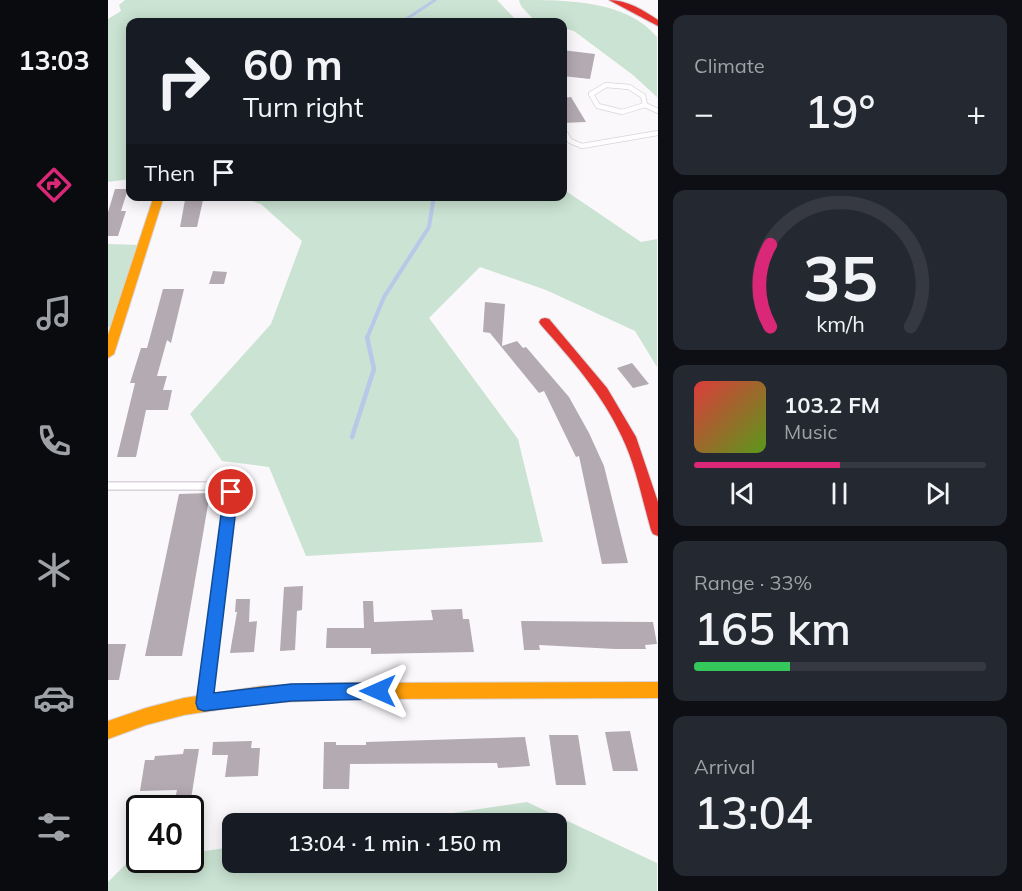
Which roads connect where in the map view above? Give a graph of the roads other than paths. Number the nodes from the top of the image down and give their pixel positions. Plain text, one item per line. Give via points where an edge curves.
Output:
1 (613, 0) edge
2 (657, 24) edge
3 (645, 105) junction
4 (657, 111) edge
5 (657, 134) edge
6 (567, 136) edge
7 (157, 201) edge
8 (545, 322) dead end
9 (108, 354) edge
10 (108, 486) edge
11 (657, 530) edge
12 (657, 690) edge
13 (204, 703) junction
14 (108, 730) edge

1 - 2 street
3 - 3 lane via 645,96 625,86 606,85 591,94 595,104 613,111 632,111
3 - 4 lane
5 - 6 lane via 582,146
7 - 9 street
8 - 11 street via 588,371 618,415 642,471
10 - 13 lane via 217,486 231,492
12 - 13 street via 308,691
13 - 14 street via 136,719

